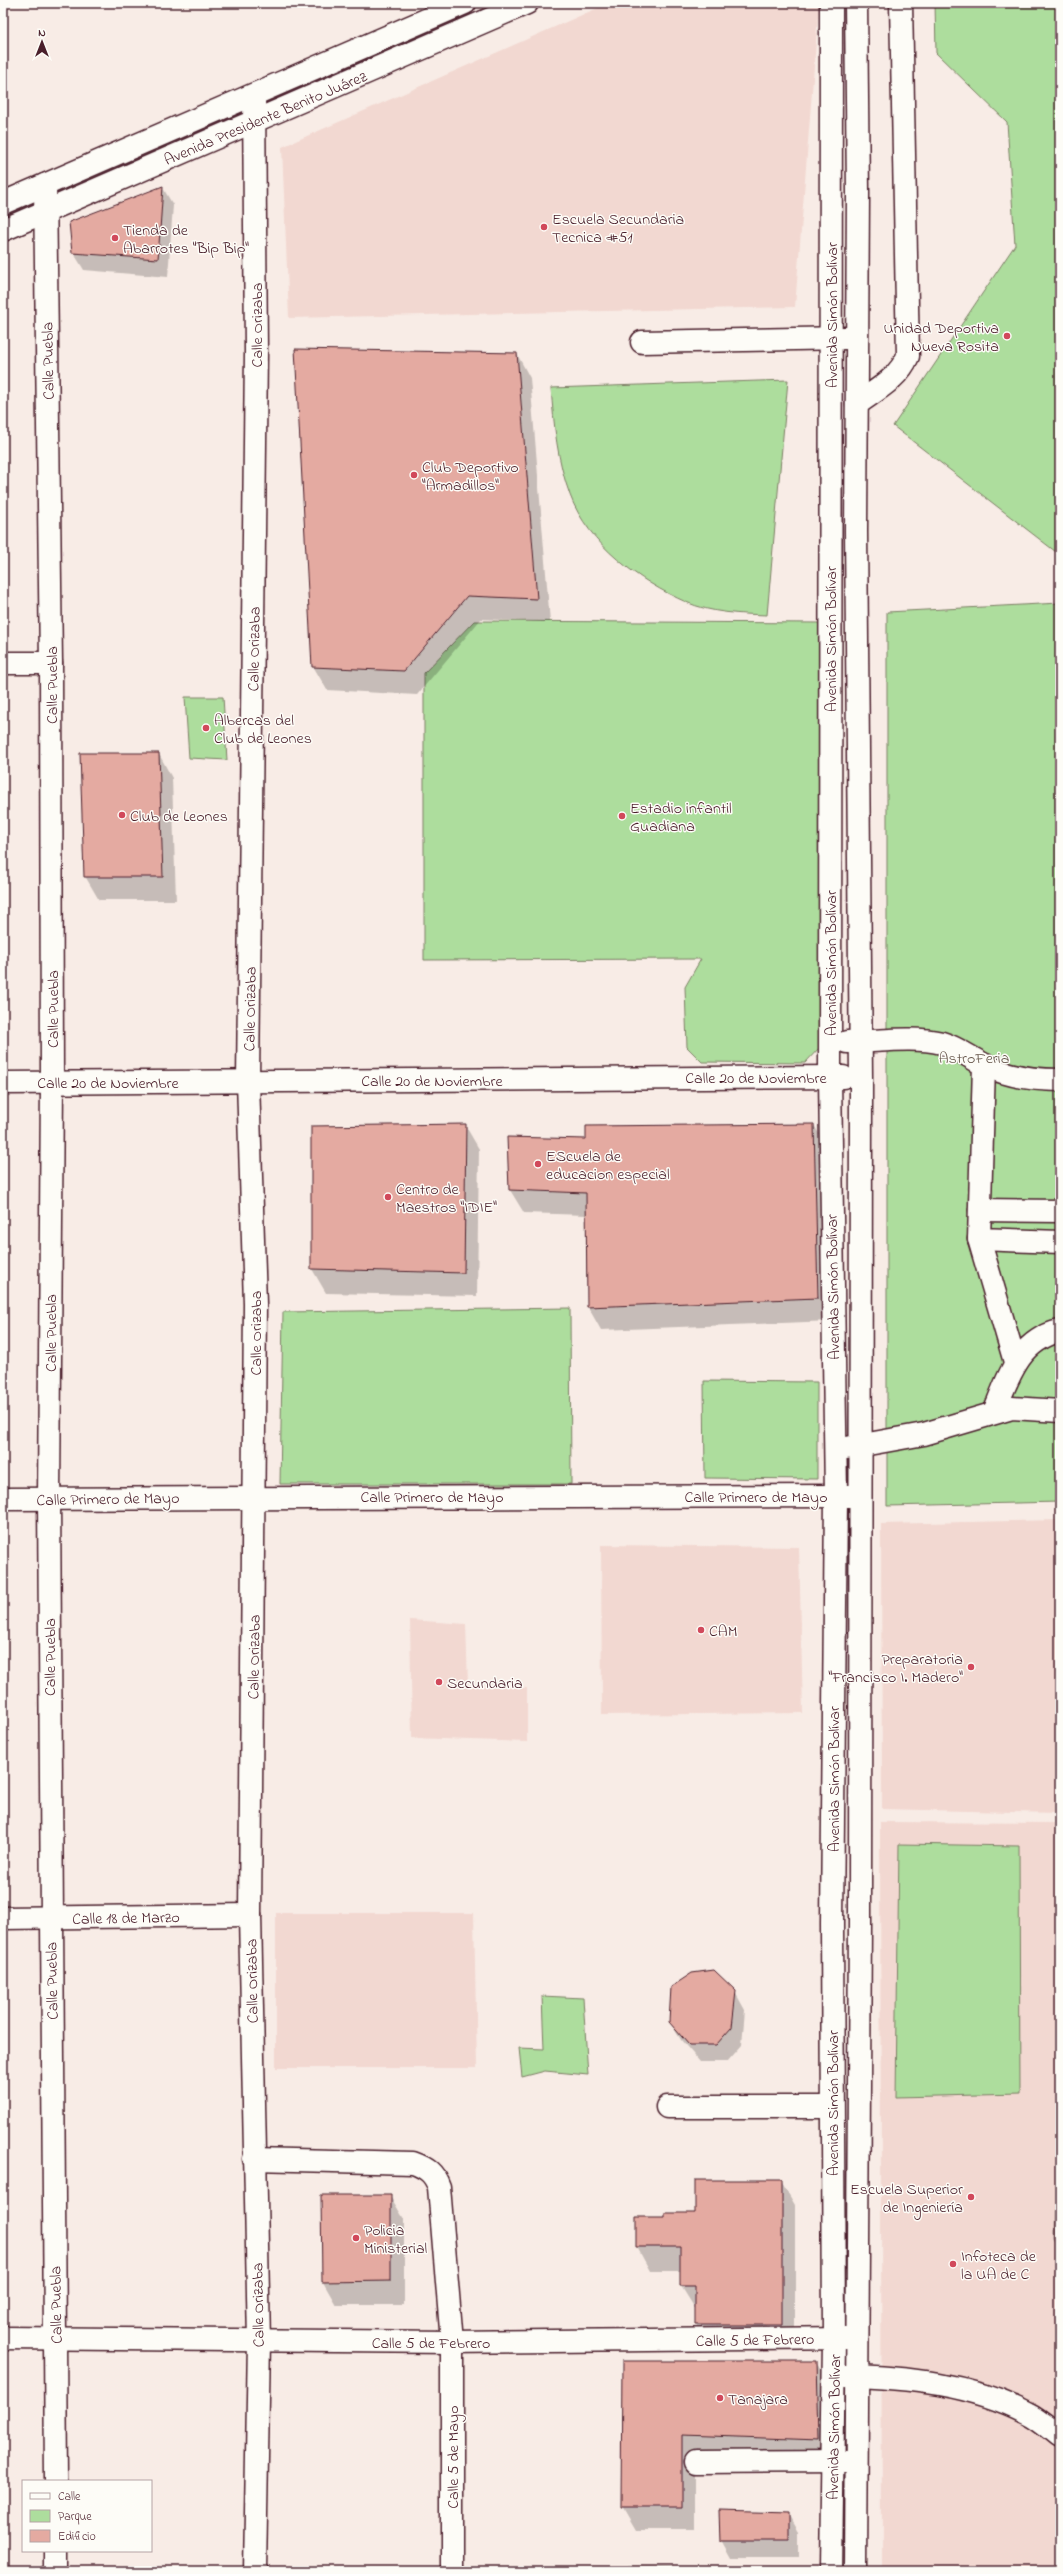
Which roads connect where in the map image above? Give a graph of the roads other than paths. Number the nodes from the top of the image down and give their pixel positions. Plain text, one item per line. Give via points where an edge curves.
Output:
1 (465, 3) edge
2 (527, 3) edge
3 (831, 3) edge
4 (856, 3) edge
5 (901, 3) edge
6 (254, 95) junction
7 (254, 123) junction
8 (45, 185) junction
9 (3, 203) edge
10 (45, 211) junction
11 (4, 227) edge
12 (831, 338) junction
13 (858, 338) junction
14 (642, 342) dead end
15 (857, 404) junction
16 (3, 663) edge
17 (51, 663) junction
18 (830, 1042) junction
19 (860, 1042) junction
20 (984, 1065) junction
21 (830, 1077) junction
22 (861, 1077) junction
23 (1060, 1080) edge
24 (248, 1081) junction
25 (52, 1082) junction
26 (3, 1083) edge
27 (980, 1210) junction
28 (1060, 1212) edge
29 (979, 1239) junction
30 (1060, 1242) edge
31 (1060, 1331) edge
32 (1015, 1362) junction
33 (1060, 1411) edge
34 (994, 1412) junction
35 (860, 1445) junction
36 (835, 1450) junction
37 (836, 1496) junction
38 (860, 1496) junction
39 (255, 1497) junction
40 (3, 1499) edge
41 (49, 1499) junction
42 (250, 1915) junction
43 (3, 1918) edge
44 (50, 1918) junction
45 (860, 1923) junction
46 (832, 1924) junction
47 (666, 2107) dead end
48 (832, 2107) junction
49 (254, 2159) junction
50 (3, 2338) edge
51 (858, 2338) junction
52 (55, 2339) junction
53 (834, 2339) junction
54 (259, 2341) junction
55 (452, 2342) junction
56 (833, 2376) junction
57 (858, 2376) junction
58 (1060, 2436) edge
59 (832, 2461) junction
60 (696, 2462) dead end
61 (858, 2462) junction
62 (56, 2480) edge
63 (56, 2552) edge
64 (56, 2571) edge
65 (254, 2571) edge
66 (452, 2571) edge
67 (831, 2571) edge
68 (856, 2571) edge

1 - 6 street, Avenida Presidente Benito Juárez
2 - 7 street, Avenida Presidente Benito Juárez
3 - 12 street, Avenida Simón Bolívar
4 - 13 street, Avenida Simón Bolívar
5 - 15 street via 908,356 895,376
6 - 7 street, Calle Orizaba
6 - 8 street, Avenida Presidente Benito Juárez
7 - 10 street, Avenida Presidente Benito Juárez
7 - 24 street, Calle Orizaba via 256,360
8 - 9 street, Avenida Presidente Benito Juárez
8 - 10 street, Calle Puebla
10 - 11 street, Avenida Presidente Benito Juárez
10 - 17 street, Calle Puebla
12 - 13 street
12 - 14 street
12 - 18 street, Avenida Simón Bolívar
13 - 15 street, Avenida Simón Bolívar
15 - 19 street, Avenida Simón Bolívar
16 - 17 street
17 - 25 street, Calle Puebla
18 - 19 street
18 - 21 street, Avenida Simón Bolívar
19 - 20 street via 923,1040 966,1052
19 - 22 street, Avenida Simón Bolívar
20 - 23 street via 1001,1073 1025,1078
20 - 27 street
21 - 22 street, Calle 20 de Noviembre
21 - 24 street, Calle 20 de Noviembre
21 - 36 street, Avenida Simón Bolívar
22 - 35 street, Avenida Simón Bolívar
24 - 25 street, Calle 20 de Noviembre
24 - 39 street, Calle Orizaba via 255,1304
25 - 26 street, Calle 20 de Noviembre
25 - 41 street, Calle Puebla
27 - 28 street
27 - 29 street
29 - 30 street
29 - 32 street
31 - 32 street via 1048,1334 1029,1345
32 - 34 street
33 - 34 street via 1012,1408
34 - 35 street via 924,1434
35 - 36 street
35 - 38 street, Avenida Simón Bolívar
36 - 37 street, Avenida Simón Bolívar
37 - 38 street, Calle Primero de Mayo
37 - 39 street, Calle Primero de Mayo
37 - 46 street, Avenida Simón Bolívar
38 - 45 street, Avenida Simón Bolívar
39 - 41 street, Calle Primero de Mayo
39 - 42 street, Calle Orizaba
40 - 41 street, Calle Primero de Mayo
41 - 44 street, Calle Puebla
42 - 44 street, Calle 18 de Marzo
42 - 49 street, Calle Orizaba
43 - 44 street, Calle 18 de Marzo
44 - 52 street, Calle Puebla
45 - 46 street
45 - 51 street, Avenida Simón Bolívar
46 - 48 street, Avenida Simón Bolívar
47 - 48 street
48 - 53 street, Avenida Simón Bolívar
49 - 54 street, Calle Orizaba
49 - 55 street, Calle 5 de Mayo via 413,2163 425,2167 435,2176 439,2187
50 - 52 street, Calle 5 de Febrero
51 - 53 street, Calle 5 de Febrero
51 - 57 street, Avenida Simón Bolívar
52 - 54 street, Calle 5 de Febrero
52 - 62 street, Calle Puebla
53 - 55 street, Calle 5 de Febrero
53 - 56 street, Avenida Simón Bolívar
54 - 55 street, Calle 5 de Febrero
54 - 65 street, Calle Orizaba
55 - 66 street, Calle 5 de Mayo
56 - 57 street
56 - 59 street, Avenida Simón Bolívar
57 - 58 street via 900,2378 969,2390 1028,2413
57 - 61 street, Avenida Simón Bolívar
59 - 60 street
59 - 61 street
59 - 67 street, Avenida Simón Bolívar
61 - 68 street, Avenida Simón Bolívar
63 - 64 street

